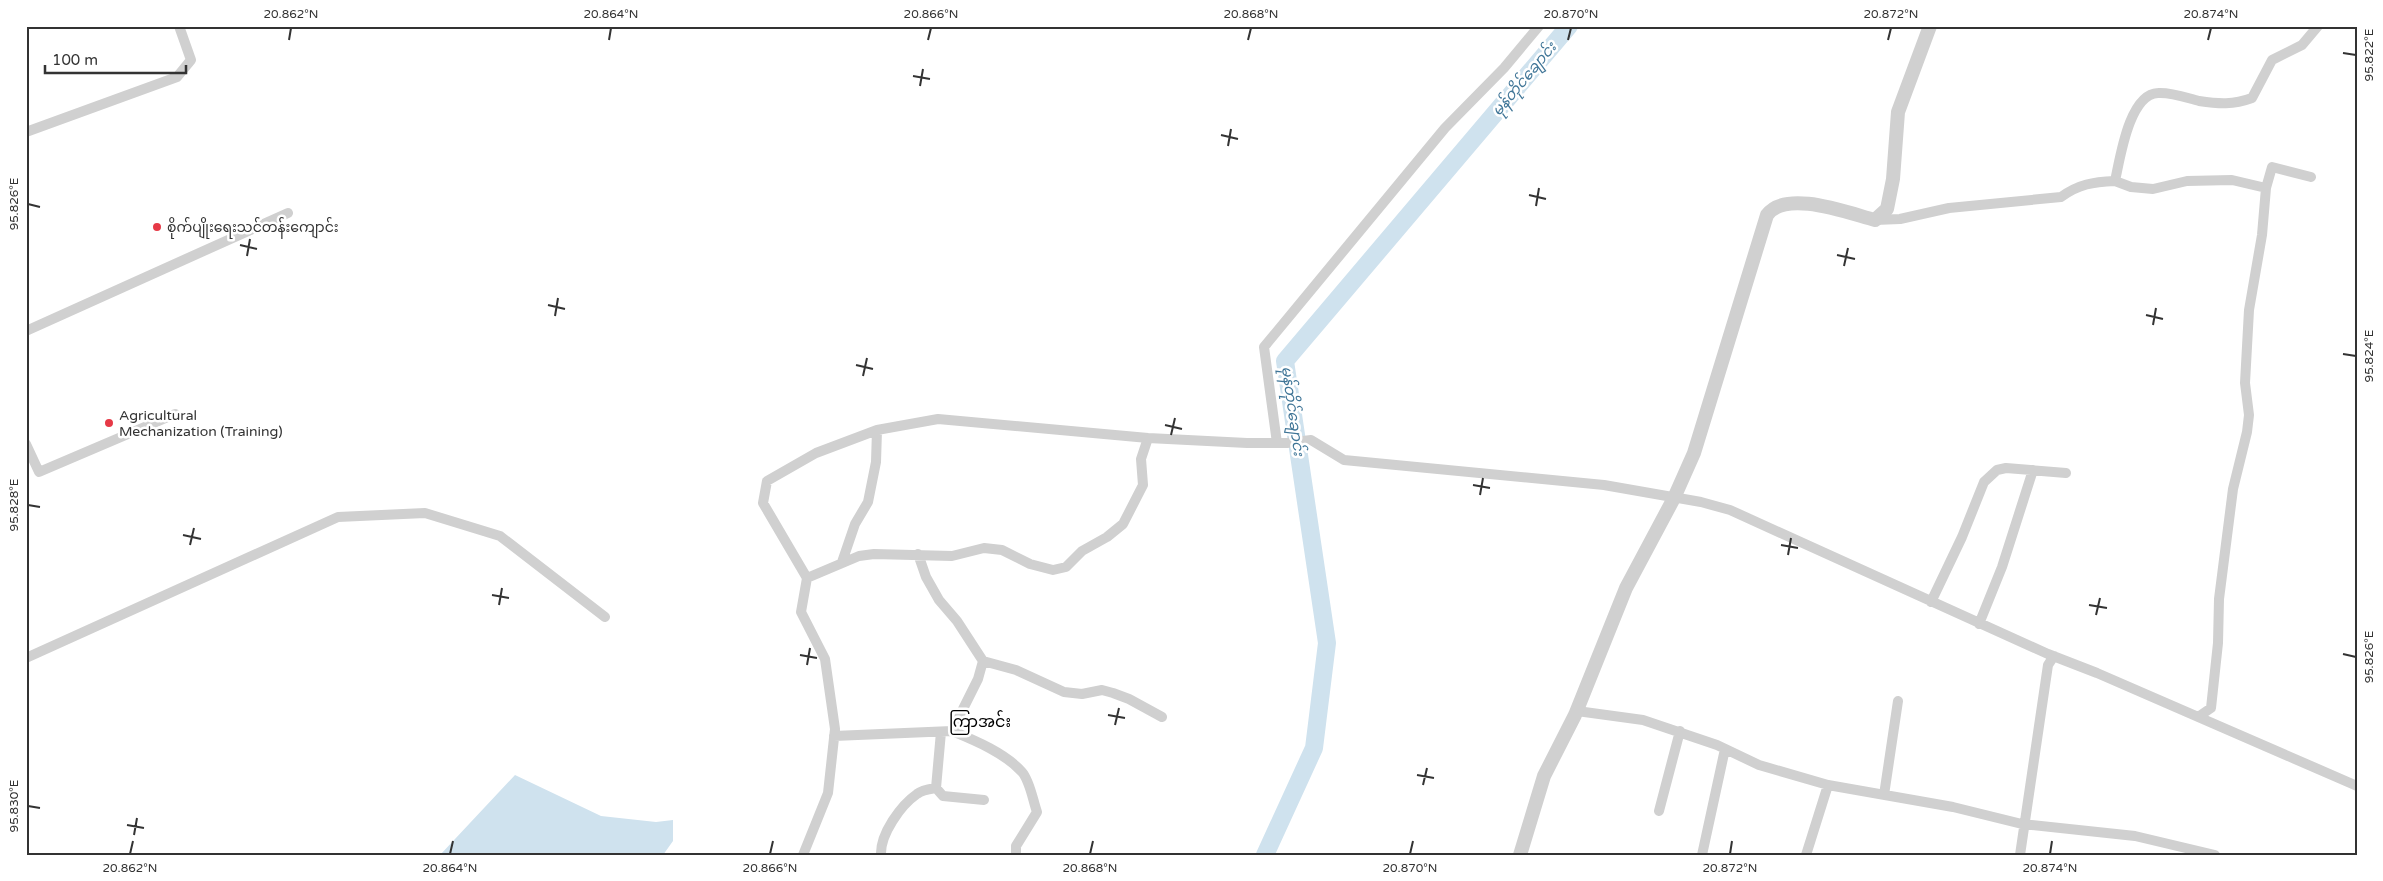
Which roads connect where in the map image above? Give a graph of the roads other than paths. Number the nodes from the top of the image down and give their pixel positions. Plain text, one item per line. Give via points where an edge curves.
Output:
1 (179, 26) edge
2 (1539, 26) edge
3 (1930, 26) edge
4 (2318, 26) edge
5 (26, 132) edge
6 (2311, 177) dead end
7 (2115, 181) junction
8 (2266, 188) junction
9 (288, 213) dead end
10 (1875, 220) junction
11 (26, 332) edge
12 (175, 414) dead end
13 (877, 430) junction
14 (1148, 438) junction
15 (1282, 443) junction
16 (26, 444) edge
17 (2033, 470) junction
18 (2066, 473) dead end
19 (1674, 498) junction
20 (918, 554) junction
21 (842, 562) junction
22 (807, 578) junction
23 (1931, 602) junction
24 (605, 617) dead end
25 (1979, 624) junction
26 (2054, 656) junction
27 (26, 658) edge
28 (983, 661) junction
29 (1898, 701) dead end
30 (1577, 710) junction
31 (1162, 717) dead end
32 (2198, 717) junction
33 (952, 731) junction
34 (1680, 731) junction
35 (941, 732) junction
36 (834, 736) junction
37 (1724, 749) junction
38 (1828, 785) junction
39 (2357, 786) edge
40 (936, 788) junction
41 (1884, 795) junction
42 (984, 800) dead end
43 (1659, 811) dead end
44 (2022, 824) junction
45 (803, 855) edge
46 (881, 855) edge
47 (1016, 855) edge
48 (1520, 855) edge
49 (1702, 855) edge
50 (1806, 855) edge
51 (2020, 855) edge
52 (2216, 855) edge

1 - 5 street via 192,60 177,77
2 - 15 street via 1504,68 1445,128 1264,347
3 - 10 street via 1898,112 1893,179 1887,209
4 - 7 street via 2302,45 2272,60 2252,98 2220,104 2157,93 2142,100 2126,134
6 - 8 street via 2272,167
7 - 8 street via 2131,187 2153,189 2186,180 2232,180
7 - 10 street via 2075,187 2061,197 1949,208 1900,219
8 - 32 street via 2262,235 2249,310 2245,383 2249,415 2233,489 2213,698 2211,708
9 - 11 street
10 - 19 street via 1820,205 1785,203 1772,208 1767,215 1696,445
12 - 16 street via 38,472
13 - 14 street via 938,419
13 - 21 street via 876,462 868,502 855,524
13 - 22 street via 816,452 767,481 763,503
14 - 15 street
14 - 20 street via 1141,459 1143,485 1124,524 1082,551 1066,567 1053,570 1030,564 1002,550 984,548 952,556
15 - 19 street via 1311,440 1344,460 1604,485
17 - 18 street
17 - 23 street via 1997,470 1984,482
17 - 25 street via 2002,567
19 - 23 street via 1730,510
19 - 30 street via 1626,588
20 - 21 street via 874,554
20 - 28 street via 939,600
21 - 22 street
22 - 36 street via 800,612 825,659
23 - 25 street
24 - 27 street via 500,536 425,513 338,517
25 - 26 street
26 - 32 street
26 - 44 street via 2048,665
28 - 31 street via 1016,670 1064,692 1082,694 1102,690 1113,693
28 - 33 street via 978,679
29 - 41 street
30 - 34 street via 1643,720
30 - 48 street via 1544,776
32 - 39 street
33 - 35 street
33 - 47 street via 998,754 1023,773 1037,812 1016,846
34 - 37 street
34 - 43 street
35 - 36 street
35 - 40 street
36 - 45 street via 828,793
37 - 38 street via 1759,765
37 - 49 street
38 - 41 street
38 - 50 street
40 - 42 street via 943,796
40 - 46 street via 919,792 904,805 886,835
41 - 44 street
44 - 51 street
44 - 52 street via 2135,836

